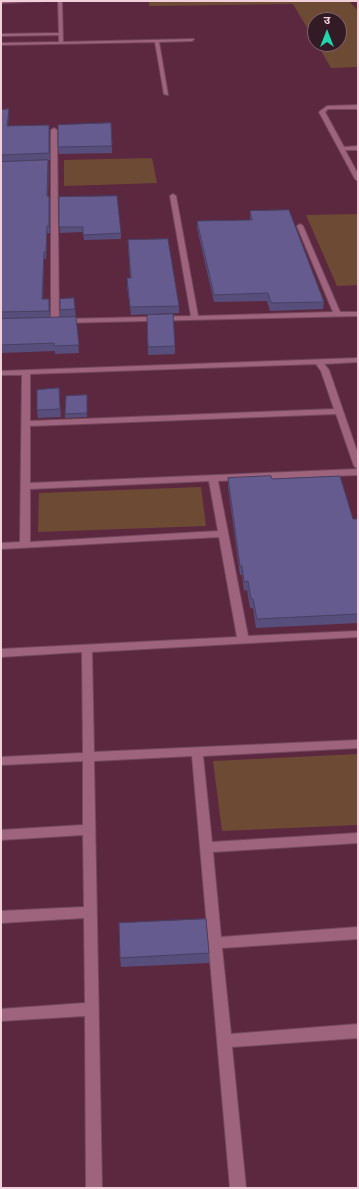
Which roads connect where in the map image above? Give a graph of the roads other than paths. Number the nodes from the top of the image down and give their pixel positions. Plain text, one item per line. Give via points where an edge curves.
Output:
1 (45, 1) edge
2 (60, 1) edge
3 (1, 2) edge
4 (61, 34) junction
5 (1, 35) edge
6 (192, 40) dead end
7 (156, 41) junction
8 (61, 43) junction
9 (1, 44) edge
10 (166, 94) dead end
11 (358, 107) edge
12 (54, 130) dead end
13 (358, 148) edge
14 (342, 149) junction
15 (54, 163) junction
16 (46, 164) edge
17 (358, 179) edge
18 (173, 196) dead end
19 (300, 226) dead end
20 (337, 314) junction
21 (358, 314) edge
22 (195, 318) junction
23 (358, 360) edge
24 (318, 362) junction
25 (26, 372) junction
26 (1, 373) edge
27 (339, 411) junction
28 (26, 424) junction
29 (358, 466) edge
30 (358, 472) edge
31 (213, 478) junction
32 (26, 486) junction
33 (223, 534) junction
34 (25, 545) junction
35 (1, 546) edge
36 (358, 634) edge
37 (243, 640) junction
38 (87, 648) junction
39 (1, 653) edge
40 (358, 744) edge
41 (197, 752) junction
42 (88, 757) junction
43 (1, 762) edge
44 (90, 830) junction
45 (1, 835) edge
46 (358, 838) edge
47 (206, 846) junction
48 (90, 912) junction
49 (1, 917) edge
50 (358, 933) edge
51 (215, 943) junction
52 (91, 1009) junction
53 (1, 1014) edge
54 (358, 1031) edge
55 (224, 1041) junction
56 (94, 1188) edge
57 (238, 1188) edge

1 - 3 street
2 - 4 street
4 - 5 street
4 - 8 street
6 - 7 street
7 - 8 street
7 - 10 street
8 - 9 street
11 - 14 street via 323,109 322,112
12 - 15 street
13 - 14 street
14 - 17 street
15 - 16 street
15 - 22 street via 51,322
18 - 22 street
19 - 20 street
20 - 21 street
20 - 22 street
23 - 24 street
24 - 25 street
24 - 27 street via 325,370
25 - 26 street
25 - 28 street
27 - 28 street
27 - 29 street
28 - 32 street
30 - 31 street
31 - 32 street
31 - 33 street
32 - 34 street
33 - 34 street
33 - 37 street
34 - 35 street
36 - 37 street
37 - 38 street
38 - 39 street
38 - 42 street
40 - 41 street
41 - 42 street
41 - 47 street
42 - 43 street
42 - 44 street
44 - 45 street
44 - 48 street
46 - 47 street
47 - 51 street
48 - 49 street
48 - 52 street
50 - 51 street
51 - 55 street
52 - 53 street
52 - 56 street
54 - 55 street
55 - 57 street

